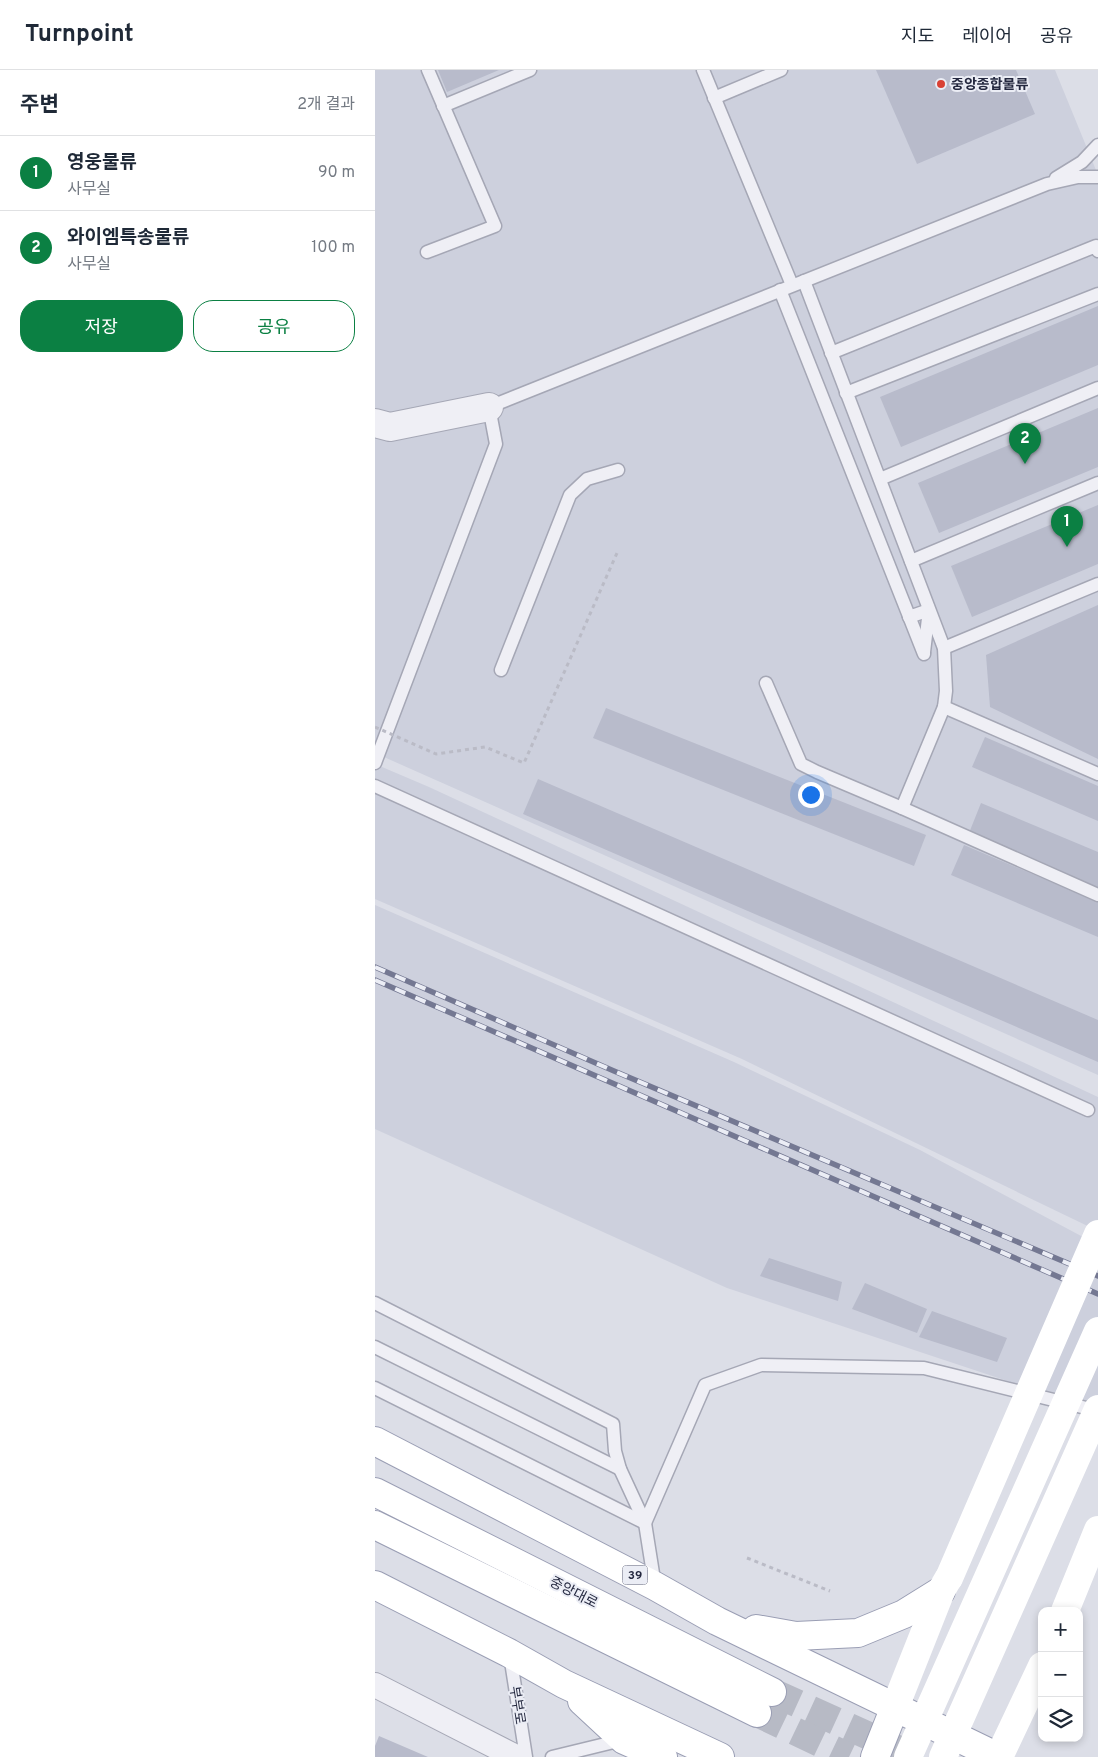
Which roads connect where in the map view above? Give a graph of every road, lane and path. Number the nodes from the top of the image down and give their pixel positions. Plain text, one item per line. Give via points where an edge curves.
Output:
1 (428, 70) edge
2 (530, 70) edge
3 (703, 70) edge
4 (781, 70) edge
5 (714, 98) junction
6 (443, 106) junction
7 (1098, 145) edge
8 (1098, 177) edge
9 (1047, 184) junction
10 (1098, 251) edge
11 (427, 252) dead end
12 (792, 286) junction
13 (1098, 294) edge
14 (831, 354) junction
15 (1098, 388) edge
16 (846, 393) junction
17 (489, 407) junction
18 (375, 423) edge
19 (618, 470) dead end
20 (881, 479) junction
21 (1098, 483) edge
22 (617, 553) dead end
23 (911, 562) junction
24 (1098, 584) edge
25 (929, 610) junction
26 (909, 617) junction
27 (944, 648) junction
28 (501, 670) dead end
29 (766, 683) dead end
30 (944, 707) junction
31 (375, 727) edge
32 (375, 763) edge
33 (1098, 774) edge
34 (375, 786) edge
35 (902, 808) junction
36 (1098, 894) edge
37 (1088, 1110) dead end
38 (1098, 1234) edge
39 (375, 1303) edge
40 (1098, 1331) edge
41 (375, 1347) edge
42 (375, 1388) edge
43 (1098, 1410) edge
44 (375, 1441) edge
45 (620, 1469) junction
46 (375, 1492) edge
47 (645, 1523) junction
48 (375, 1525) edge
49 (1098, 1530) edge
50 (747, 1558) dead end
51 (375, 1585) edge
52 (945, 1585) junction
53 (655, 1586) junction
54 (830, 1591) dead end
55 (1067, 1607) edge
56 (717, 1621) junction
57 (509, 1653) junction
58 (1038, 1675) edge
59 (564, 1684) junction
60 (375, 1685) edge
61 (895, 1707) junction
62 (624, 1740) junction
63 (516, 1757) edge
64 (526, 1757) edge
65 (552, 1757) edge
66 (663, 1757) edge
67 (720, 1757) edge
68 (875, 1757) edge
69 (908, 1757) edge
70 (943, 1757) edge
71 (999, 1757) edge

1 - 6 lane
2 - 6 lane
3 - 5 lane
4 - 5 lane
5 - 12 lane
6 - 11 lane via 495,226
7 - 9 lane via 1082,162
8 - 9 lane via 1078,177
9 - 12 lane
10 - 14 lane via 1096,246
12 - 14 lane
12 - 17 lane
12 - 26 lane
13 - 16 lane
14 - 16 lane
15 - 20 lane
16 - 20 lane
17 - 18 street via 390,427
17 - 32 lane via 496,444
19 - 28 lane via 587,479 570,495
20 - 23 lane
21 - 23 lane
22 - 31 path, bridge via 524,763 485,747 436,754
23 - 25 lane
24 - 27 lane
25 - 26 lane
25 - 26 lane via 924,654
25 - 27 lane
27 - 30 lane
29 - 35 lane via 801,764
30 - 33 lane
30 - 35 lane
34 - 37 lane
35 - 36 lane
38 - 52 main road, bridge
39 - 45 lane via 613,1424
40 - 69 main road, bridge
41 - 45 lane
42 - 47 lane
43 - 47 lane via 924,1368 761,1365 705,1386
43 - 70 main road, bridge
44 - 53 main road, 39
45 - 47 lane
46 - 48 main road, 중앙대로 via 765,1702
47 - 53 lane
49 - 55 main road
50 - 54 path
51 - 57 main road
52 - 56 main road via 904,1614 857,1633 796,1636
52 - 61 main road
53 - 56 main road, 39
56 - 61 main road, 39
57 - 59 main road
57 - 64 lane, 부부로
58 - 71 main road
59 - 62 main road
59 - 67 main road
60 - 63 street
61 - 68 main road
61 - 71 main road, 39
62 - 65 lane
62 - 66 main road

